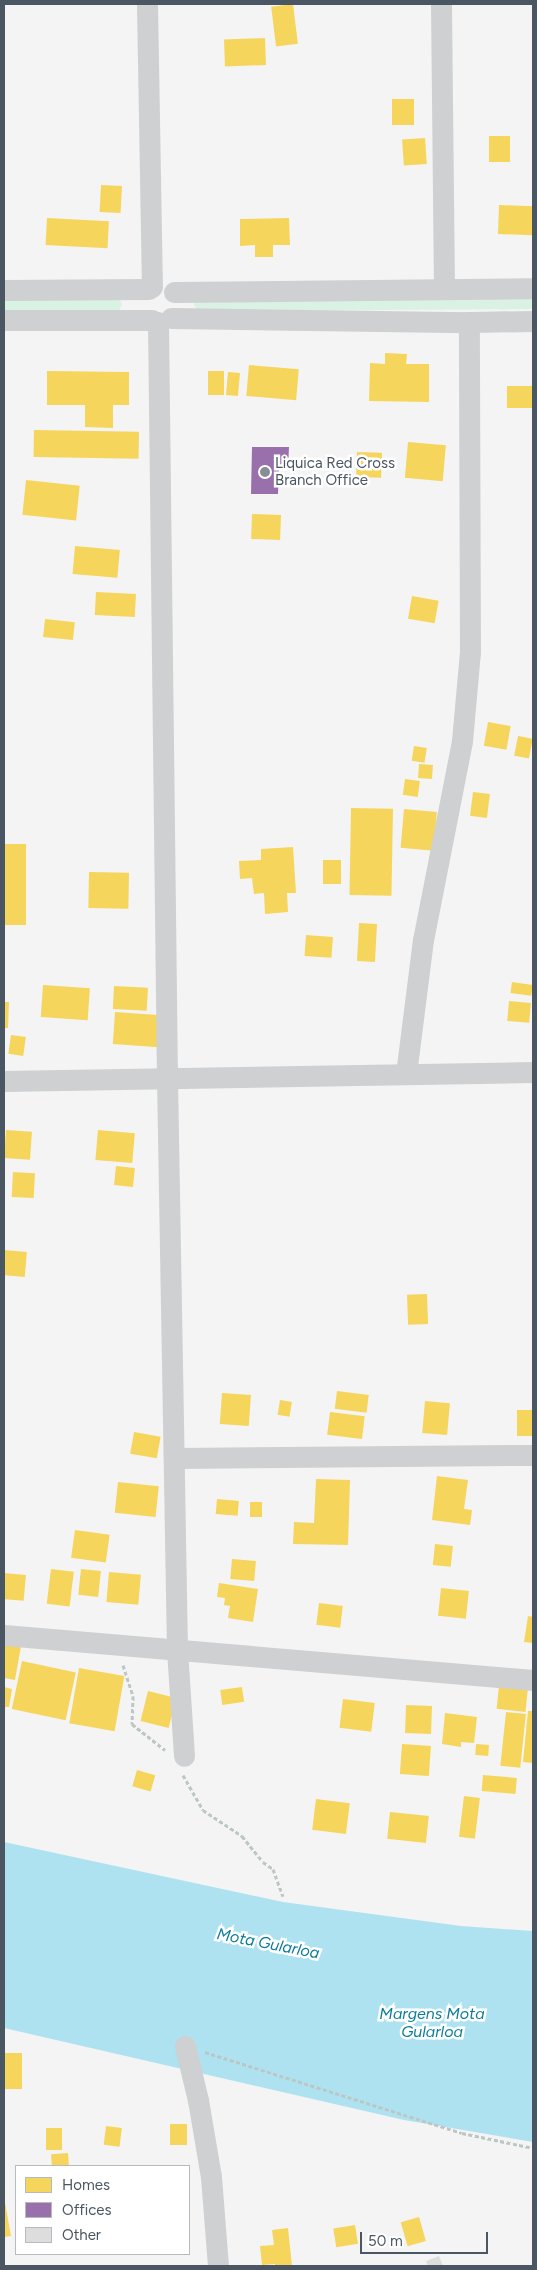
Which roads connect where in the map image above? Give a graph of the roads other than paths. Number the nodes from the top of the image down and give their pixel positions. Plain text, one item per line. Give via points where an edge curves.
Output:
1 (147, 4) edge
2 (441, 4) edge
3 (151, 288) junction
4 (533, 288) edge
5 (444, 289) junction
6 (4, 290) edge
7 (174, 292) junction
8 (4, 320) edge
9 (160, 320) junction
10 (533, 321) edge
11 (469, 322) junction
12 (533, 1072) edge
13 (406, 1074) junction
14 (167, 1078) junction
15 (4, 1081) edge
16 (533, 1455) edge
17 (175, 1458) junction
18 (4, 1635) edge
19 (177, 1650) junction
20 (533, 1680) edge
21 (184, 1756) dead end
22 (186, 2046) road end
23 (218, 2266) edge

1 - 3 street
2 - 5 street
3 - 6 street
3 - 7 street via 160,285
3 - 9 street via 143,296 142,305 145,314
4 - 5 street
5 - 7 street
7 - 9 street via 178,305
8 - 9 street
9 - 11 street
9 - 14 street
10 - 11 street
11 - 13 street via 470,652 462,741 423,940
12 - 13 street
13 - 14 street
14 - 15 street
14 - 17 street
16 - 17 street
17 - 19 street
18 - 19 street
19 - 20 street
19 - 21 street
22 - 23 street via 211,2177

